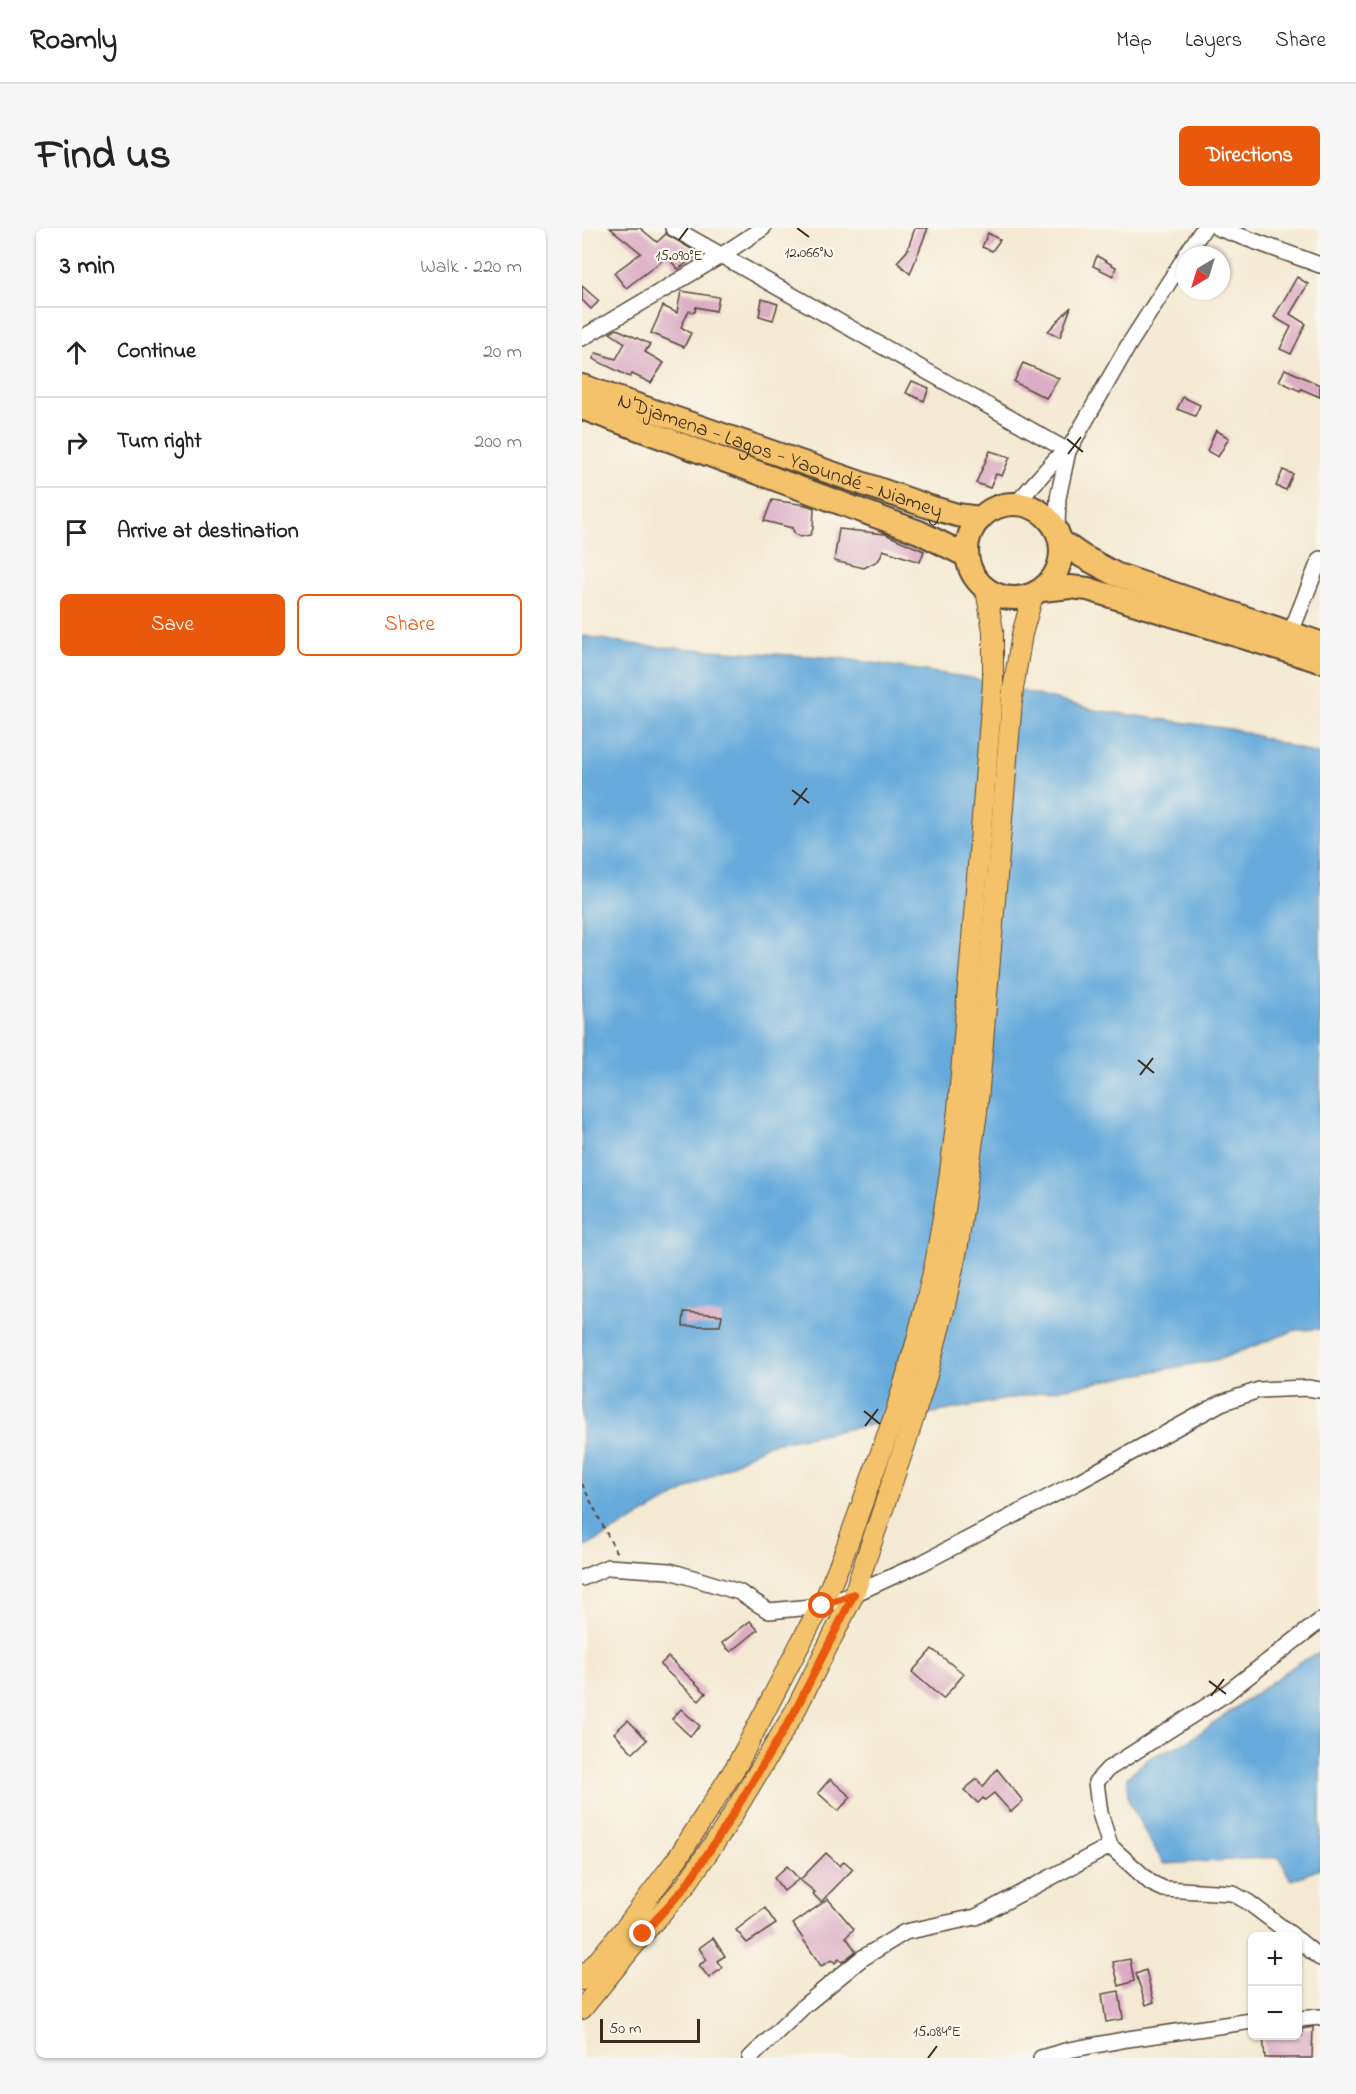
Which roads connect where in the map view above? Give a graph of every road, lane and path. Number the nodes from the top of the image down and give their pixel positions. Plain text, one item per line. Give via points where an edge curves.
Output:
1 (673, 228) edge
2 (764, 228) edge
3 (1204, 228) edge
4 (1218, 228) edge
5 (1192, 246) edge
6 (722, 255) junction
7 (1320, 265) edge
8 (1176, 271) edge
9 (582, 338) edge
10 (582, 386) edge
11 (582, 408) edge
12 (1068, 450) junction
13 (1016, 504) junction
14 (980, 518) junction
15 (1060, 535) junction
16 (967, 556) junction
17 (1320, 559) edge
18 (986, 589) junction
19 (1038, 592) junction
20 (1291, 632) junction
21 (1320, 643) edge
22 (1320, 661) edge
23 (1320, 1390) edge
24 (582, 1484) edge
25 (623, 1568) junction
26 (582, 1578) edge
27 (854, 1594) junction
28 (822, 1606) junction
29 (1320, 1621) edge
30 (1110, 1846) junction
31 (1288, 1932) edge
32 (1302, 1943) edge
33 (1320, 1958) edge
34 (582, 1980) edge
35 (582, 2009) edge
36 (1320, 2017) edge
37 (1302, 2019) edge
38 (1248, 2022) edge
39 (750, 2058) edge
40 (1041, 2058) edge

1 - 6 street
2 - 6 street
3 - 5 street
4 - 7 street
6 - 9 street
6 - 12 street
8 - 12 street
10 - 14 highway, N'Djamena - Lagos - Yaoundé - Niamey via 930,507
11 - 16 highway, N'Djamena - Lagos - Yaoundé - Niamey via 919,532
12 - 13 street
12 - 15 street via 1058,498
13 - 14 highway via 996,507
13 - 15 highway via 1043,513
14 - 16 highway via 969,536
15 - 19 highway via 1059,567
15 - 20 highway via 1082,556 1115,574
16 - 18 highway via 973,575
17 - 20 street
18 - 19 highway via 1014,598
18 - 28 main road via 994,667 958,1110 948,1187 917,1340 895,1414
19 - 22 highway via 1064,587 1088,589
19 - 27 main road via 1022,634 1013,689 977,1112 958,1245 927,1375
20 - 21 highway
23 - 27 street via 1259,1390 1221,1403 922,1563
24 - 25 path
25 - 26 street via 608,1567
25 - 28 street via 670,1571 739,1592 769,1611
27 - 28 street
27 - 35 main road via 794,1713 724,1829 685,1887
28 - 34 main road via 737,1764 679,1856
29 - 30 street via 1224,1695 1108,1768 1096,1782
30 - 31 street via 1157,1887 1232,1893
30 - 39 street via 976,1917 905,1932 861,1959
32 - 33 street
36 - 37 street
38 - 40 street via 1128,2039

